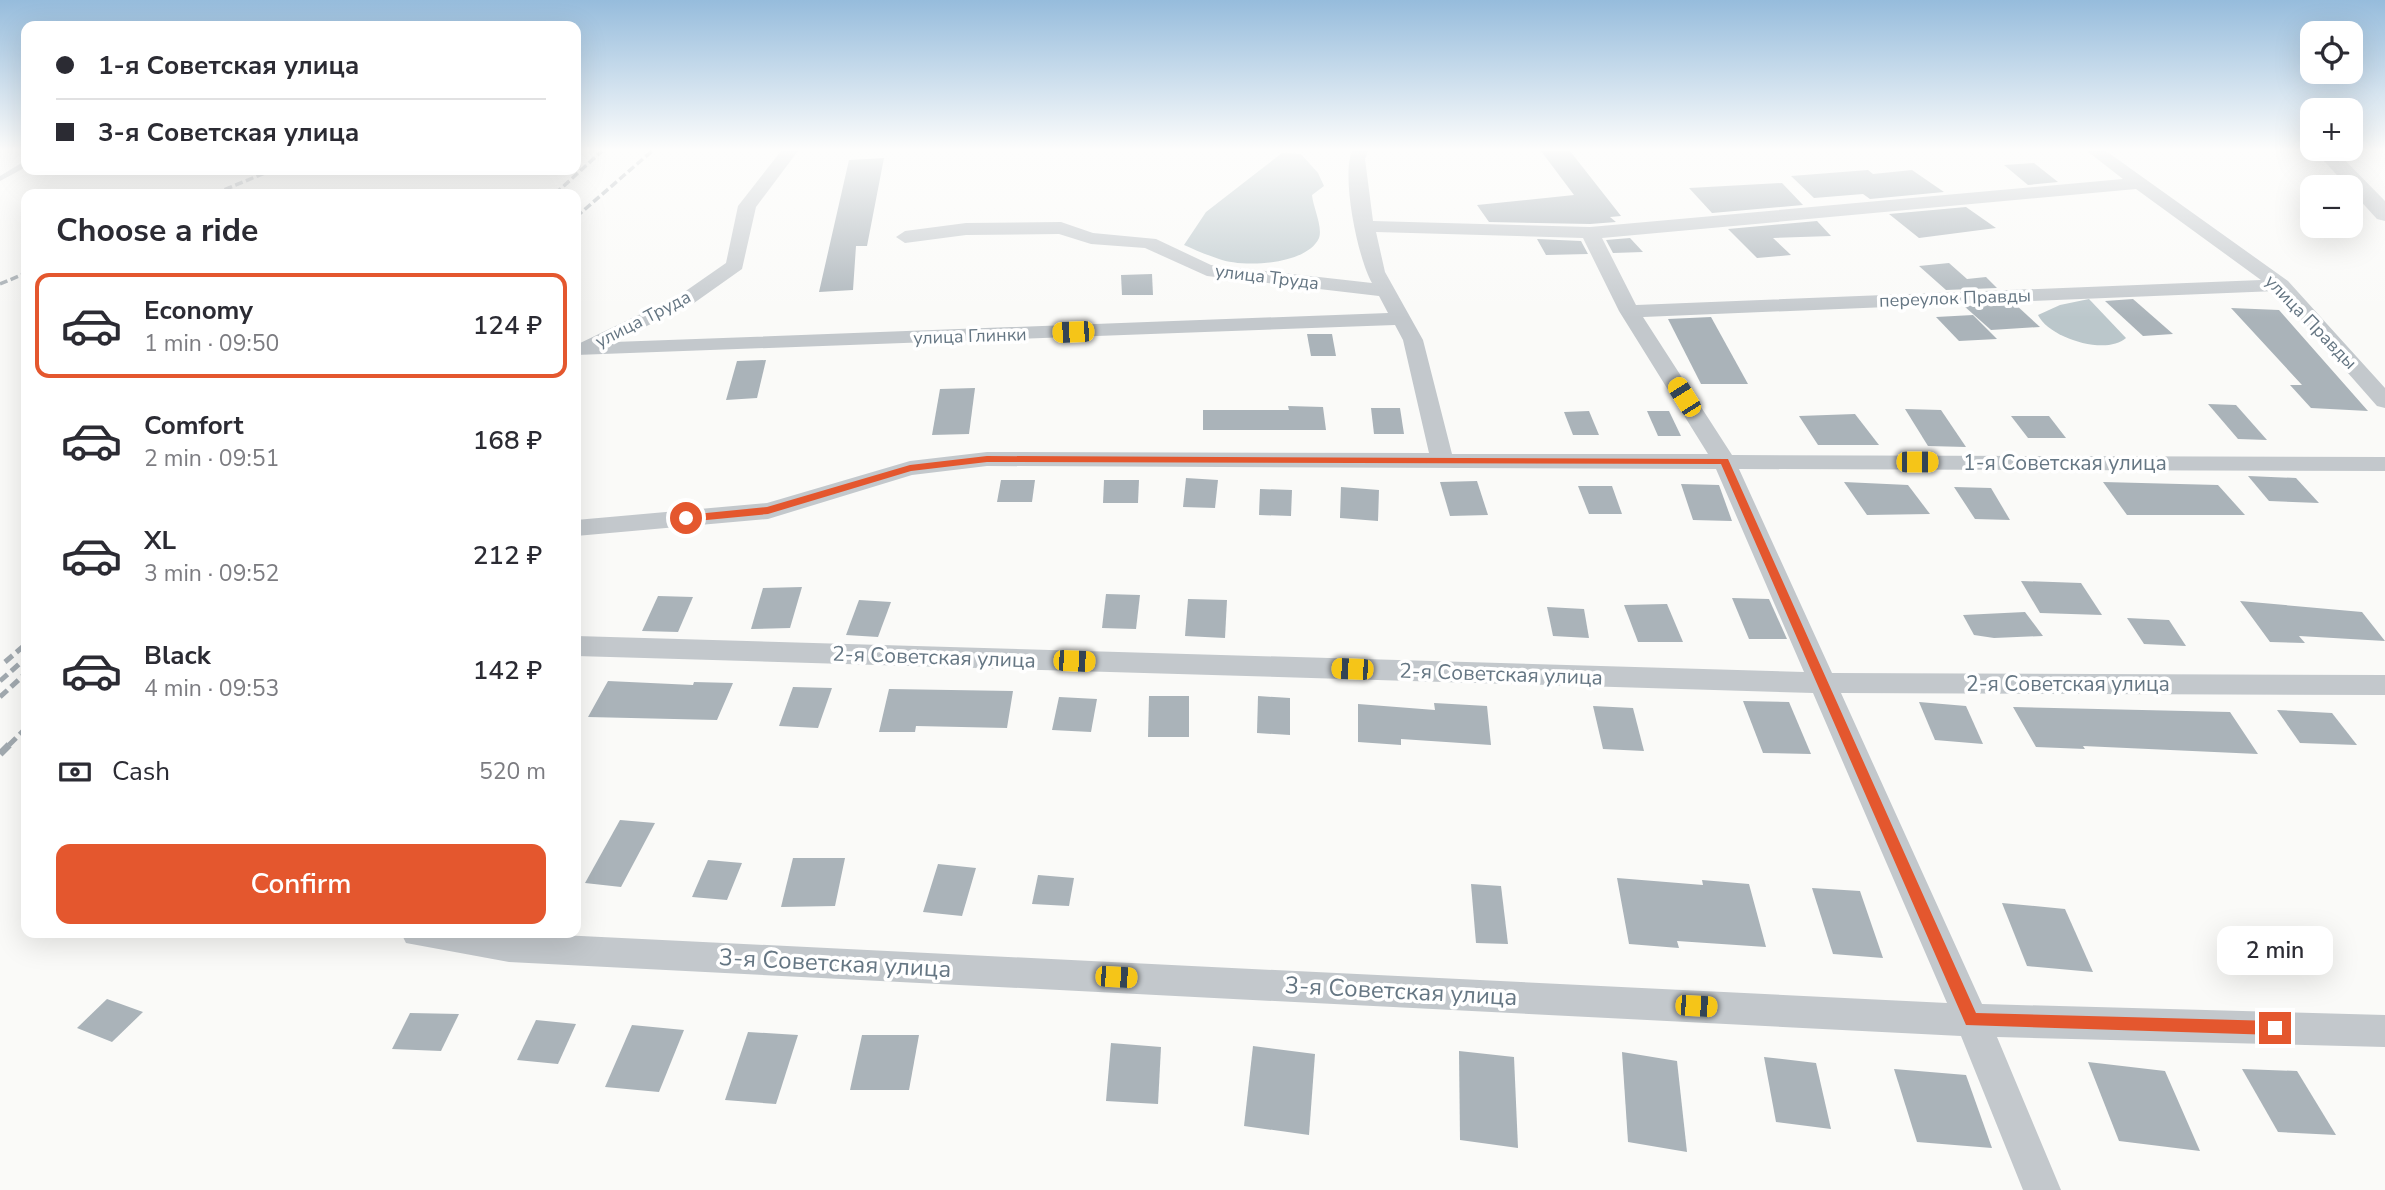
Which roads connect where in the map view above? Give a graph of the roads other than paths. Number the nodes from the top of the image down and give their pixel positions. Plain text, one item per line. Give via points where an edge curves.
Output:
1 (747, 207) edge
2 (1363, 207) edge
3 (1882, 207) edge
4 (2173, 207) edge
5 (1365, 226) junction
6 (1590, 233) junction
7 (905, 237) dead end
8 (2281, 285) junction
9 (1385, 291) junction
10 (1629, 311) junction
11 (1401, 319) junction
12 (581, 350) edge
13 (581, 351) edge
14 (2385, 401) edge
15 (1442, 461) junction
16 (1724, 461) junction
17 (2385, 464) edge
18 (581, 528) edge
19 (581, 646) edge
20 (1822, 683) junction
21 (2385, 685) edge
22 (450, 938) edge
23 (1972, 1020) junction
24 (2385, 1031) edge
25 (2042, 1190) edge

1 - 12 street, улица Труда via 735,265 687,299
2 - 5 street
3 - 6 street
4 - 8 street, улица Правды
5 - 6 street
5 - 9 street via 1375,272
6 - 10 street
7 - 9 street, улица Труда via 966,229 1061,228 1091,238 1149,243 1207,270
8 - 10 street, переулок Правды
8 - 14 street, улица Правды
9 - 11 street
10 - 16 street
11 - 13 street, улица Глинки
11 - 15 street via 1413,340
15 - 16 street, 1-я Советская улица
15 - 18 street, 1-я Советская улица via 987,459 910,468 768,511
16 - 17 street, 1-я Советская улица
16 - 20 street
19 - 20 street, 2-я Советская улица
20 - 21 street, 2-я Советская улица
20 - 23 street
22 - 23 street, 3-я Советская улица via 509,947
23 - 24 street, 3-я Советская улица
23 - 25 street

